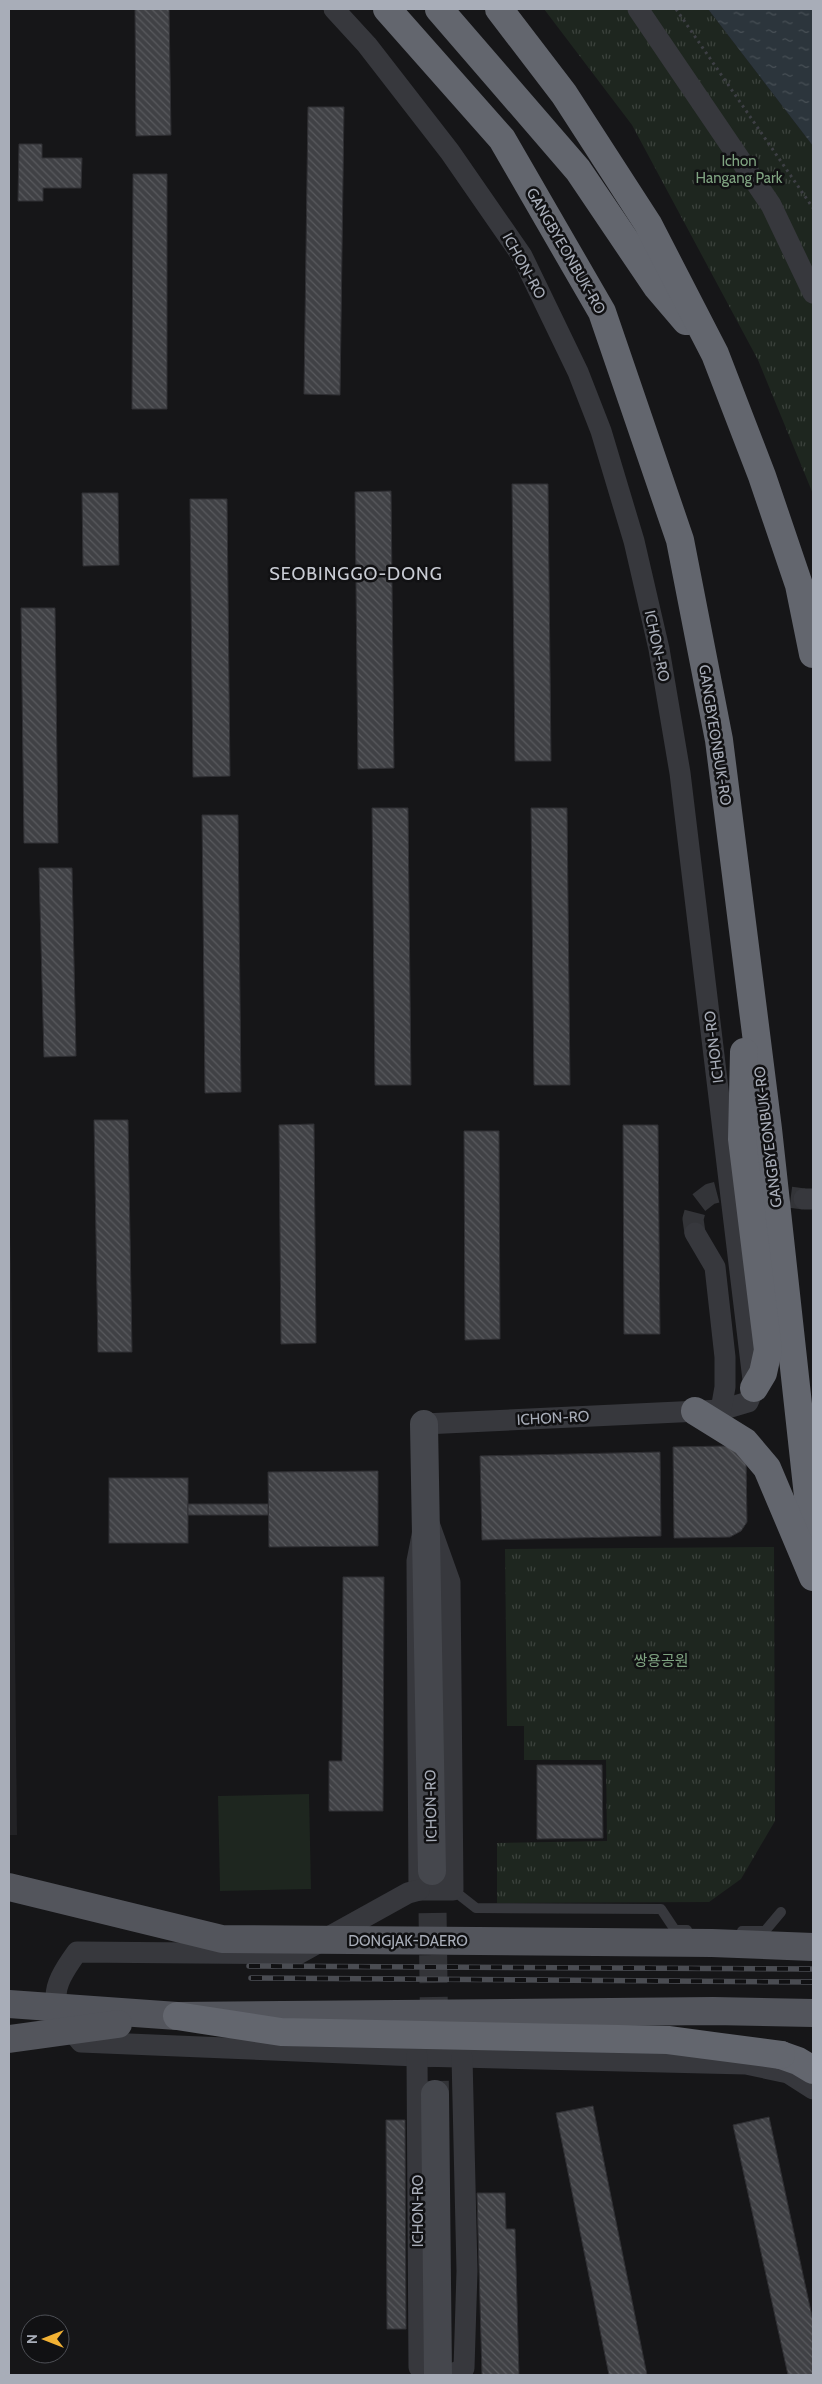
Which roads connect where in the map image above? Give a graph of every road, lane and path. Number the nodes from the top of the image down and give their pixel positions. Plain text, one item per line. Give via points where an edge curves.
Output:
1 (334, 9) edge
2 (387, 9) edge
3 (439, 9) edge
4 (499, 9) edge
5 (638, 9) edge
6 (676, 9) edge
7 (813, 208) edge
8 (813, 293) edge
9 (714, 354) junction
10 (813, 654) edge
11 (745, 950) junction
12 (695, 1233) tunnel mouth
13 (754, 1388) junction
14 (708, 1411) junction
15 (424, 1424) joint
16 (426, 1515) junction
17 (813, 1542) edge
18 (813, 1577) edge
19 (426, 1881) junction
20 (9, 1886) edge
21 (453, 1890) junction
22 (781, 1912) dead end
23 (695, 1930) dead end
24 (735, 1931) dead end
25 (813, 1947) edge
26 (9, 2004) edge
27 (813, 2013) edge
28 (177, 2016) junction
29 (9, 2039) edge
30 (417, 2056) junction
31 (462, 2057) junction
32 (813, 2070) edge
33 (813, 2089) edge
34 (435, 2094) tunnel mouth
35 (429, 2375) edge
36 (438, 2375) edge
37 (451, 2375) edge

1 - 13 street, ICHON-RO via 367,45 450,152 522,256 578,372 601,431 636,550 659,649 680,773
2 - 11 highway, GANGBYEONBUK-RO via 502,139 602,312 680,540 719,740
3 - 9 highway via 578,170 657,287
4 - 9 highway via 564,94 648,224
5 - 8 street via 771,206
6 - 7 path
9 - 10 highway via 762,476 799,585
11 - 13 highway via 742,1139 768,1350 763,1373
11 - 17 highway, GANGBYEONBUK-RO
12 - 14 street via 714,1268 725,1357 725,1388
13 - 14 street, ICHON-RO via 748,1402
14 - 15 street, ICHON-RO
14 - 18 highway via 745,1442 767,1468
15 - 16 street, ICHON-RO
16 - 19 street, ICHON-RO
16 - 21 street via 450,1582
19 - 21 street
19 - 30 street via 298,1954 77,1952 62,1973 54,1996 63,2021 81,2042
20 - 25 main road, DONGJAK-DAERO, bridge via 222,1939 712,1943
21 - 23 lane via 476,1908 661,1909 675,1930
22 - 24 lane via 765,1931
26 - 28 main road, bridge
27 - 28 main road, bridge
28 - 29 main road, bridge
28 - 32 highway, bridge via 281,2032 668,2040 781,2055
30 - 31 street
30 - 35 street, ICHON-RO via 419,2367
31 - 33 street via 746,2064 788,2073
31 - 37 street via 467,2271 464,2368
34 - 36 street, ICHON-RO

